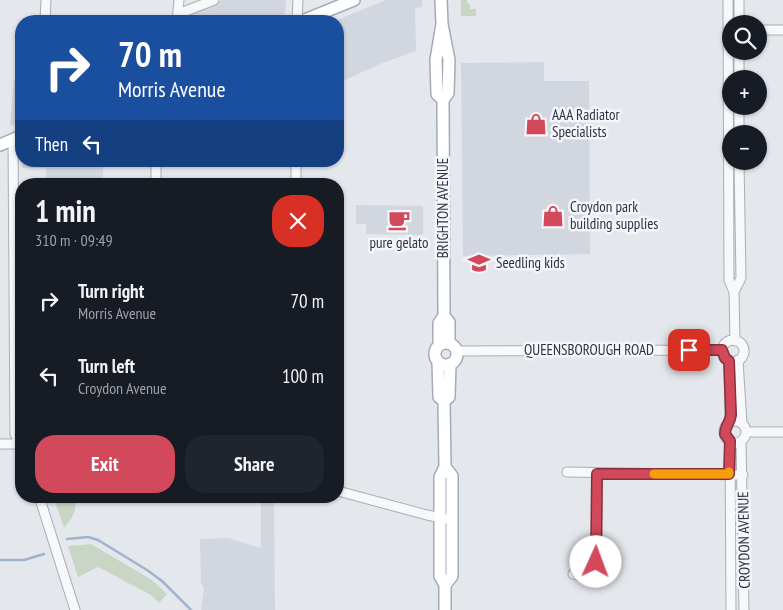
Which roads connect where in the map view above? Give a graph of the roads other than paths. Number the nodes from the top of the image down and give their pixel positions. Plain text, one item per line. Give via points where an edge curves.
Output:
1 (46, 0) edge
2 (179, 0) edge
3 (214, 0) edge
4 (298, 0) edge
5 (354, 0) edge
6 (441, 0) edge
7 (728, 0) edge
8 (739, 0) edge
9 (45, 15) edge
10 (177, 15) edge
11 (183, 15) edge
12 (298, 15) edge
13 (317, 15) edge
14 (729, 15) edge
15 (739, 15) edge
16 (767, 30) edge
17 (783, 30) edge
18 (730, 60) edge
19 (15, 139) edge
20 (0, 145) edge
21 (740, 170) edge
22 (729, 186) junction
23 (740, 186) junction
24 (734, 292) junction
25 (735, 340) junction
26 (448, 346) junction
27 (722, 350) junction
28 (734, 361) junction
29 (438, 362) junction
30 (450, 364) junction
31 (444, 401) junction
32 (730, 423) junction
33 (744, 428) junction
34 (783, 432) edge
35 (730, 441) junction
36 (741, 441) junction
37 (0, 444) edge
38 (15, 445) edge
39 (445, 467) junction
40 (567, 472) dead end
41 (597, 474) junction
42 (729, 474) junction
43 (743, 475) junction
44 (344, 493) edge
45 (41, 503) edge
46 (440, 518) junction
47 (452, 519) junction
48 (573, 574) dead end
49 (731, 580) junction
50 (744, 580) junction
51 (445, 585) junction
52 (75, 610) edge
53 (445, 610) edge
54 (731, 610) edge
55 (744, 610) edge

1 - 9 street
2 - 10 street
3 - 11 street
4 - 12 street
5 - 13 main road
6 - 26 main road, BRIGHTON AVENUE via 449,60 448,93 443,100 444,316 439,323
7 - 14 street
8 - 15 street
16 - 17 street
18 - 22 street
19 - 20 main road
21 - 23 street
22 - 23 street
22 - 24 street via 729,280
23 - 24 street via 741,278
24 - 25 street
25 - 27 street via 726,342
25 - 28 street via 743,349 742,355
26 - 27 street, QUEENSBOROUGH ROAD
26 - 29 main road, BRIGHTON AVENUE via 434,353
26 - 30 main road via 456,358
27 - 28 street via 725,358
28 - 32 street
28 - 33 street
29 - 30 main road
29 - 31 main road via 439,397
30 - 31 main road via 450,397
31 - 39 main road
32 - 33 street via 736,422
32 - 35 street via 725,434
33 - 34 street
33 - 36 street
35 - 36 street
35 - 42 street, CROYDON AVENUE
36 - 43 street, CROYDON AVENUE
37 - 38 street
39 - 46 main road via 440,477
39 - 47 main road via 452,476
40 - 41 street
41 - 42 street
41 - 48 street via 598,549 594,572 582,576
42 - 43 street
42 - 49 street, CROYDON AVENUE
43 - 50 street, CROYDON AVENUE
44 - 46 street
45 - 52 street
46 - 47 street
46 - 51 main road via 440,576
47 - 51 main road via 452,576
49 - 50 street
49 - 54 street, CROYDON AVENUE
50 - 55 street, CROYDON AVENUE
51 - 53 main road

